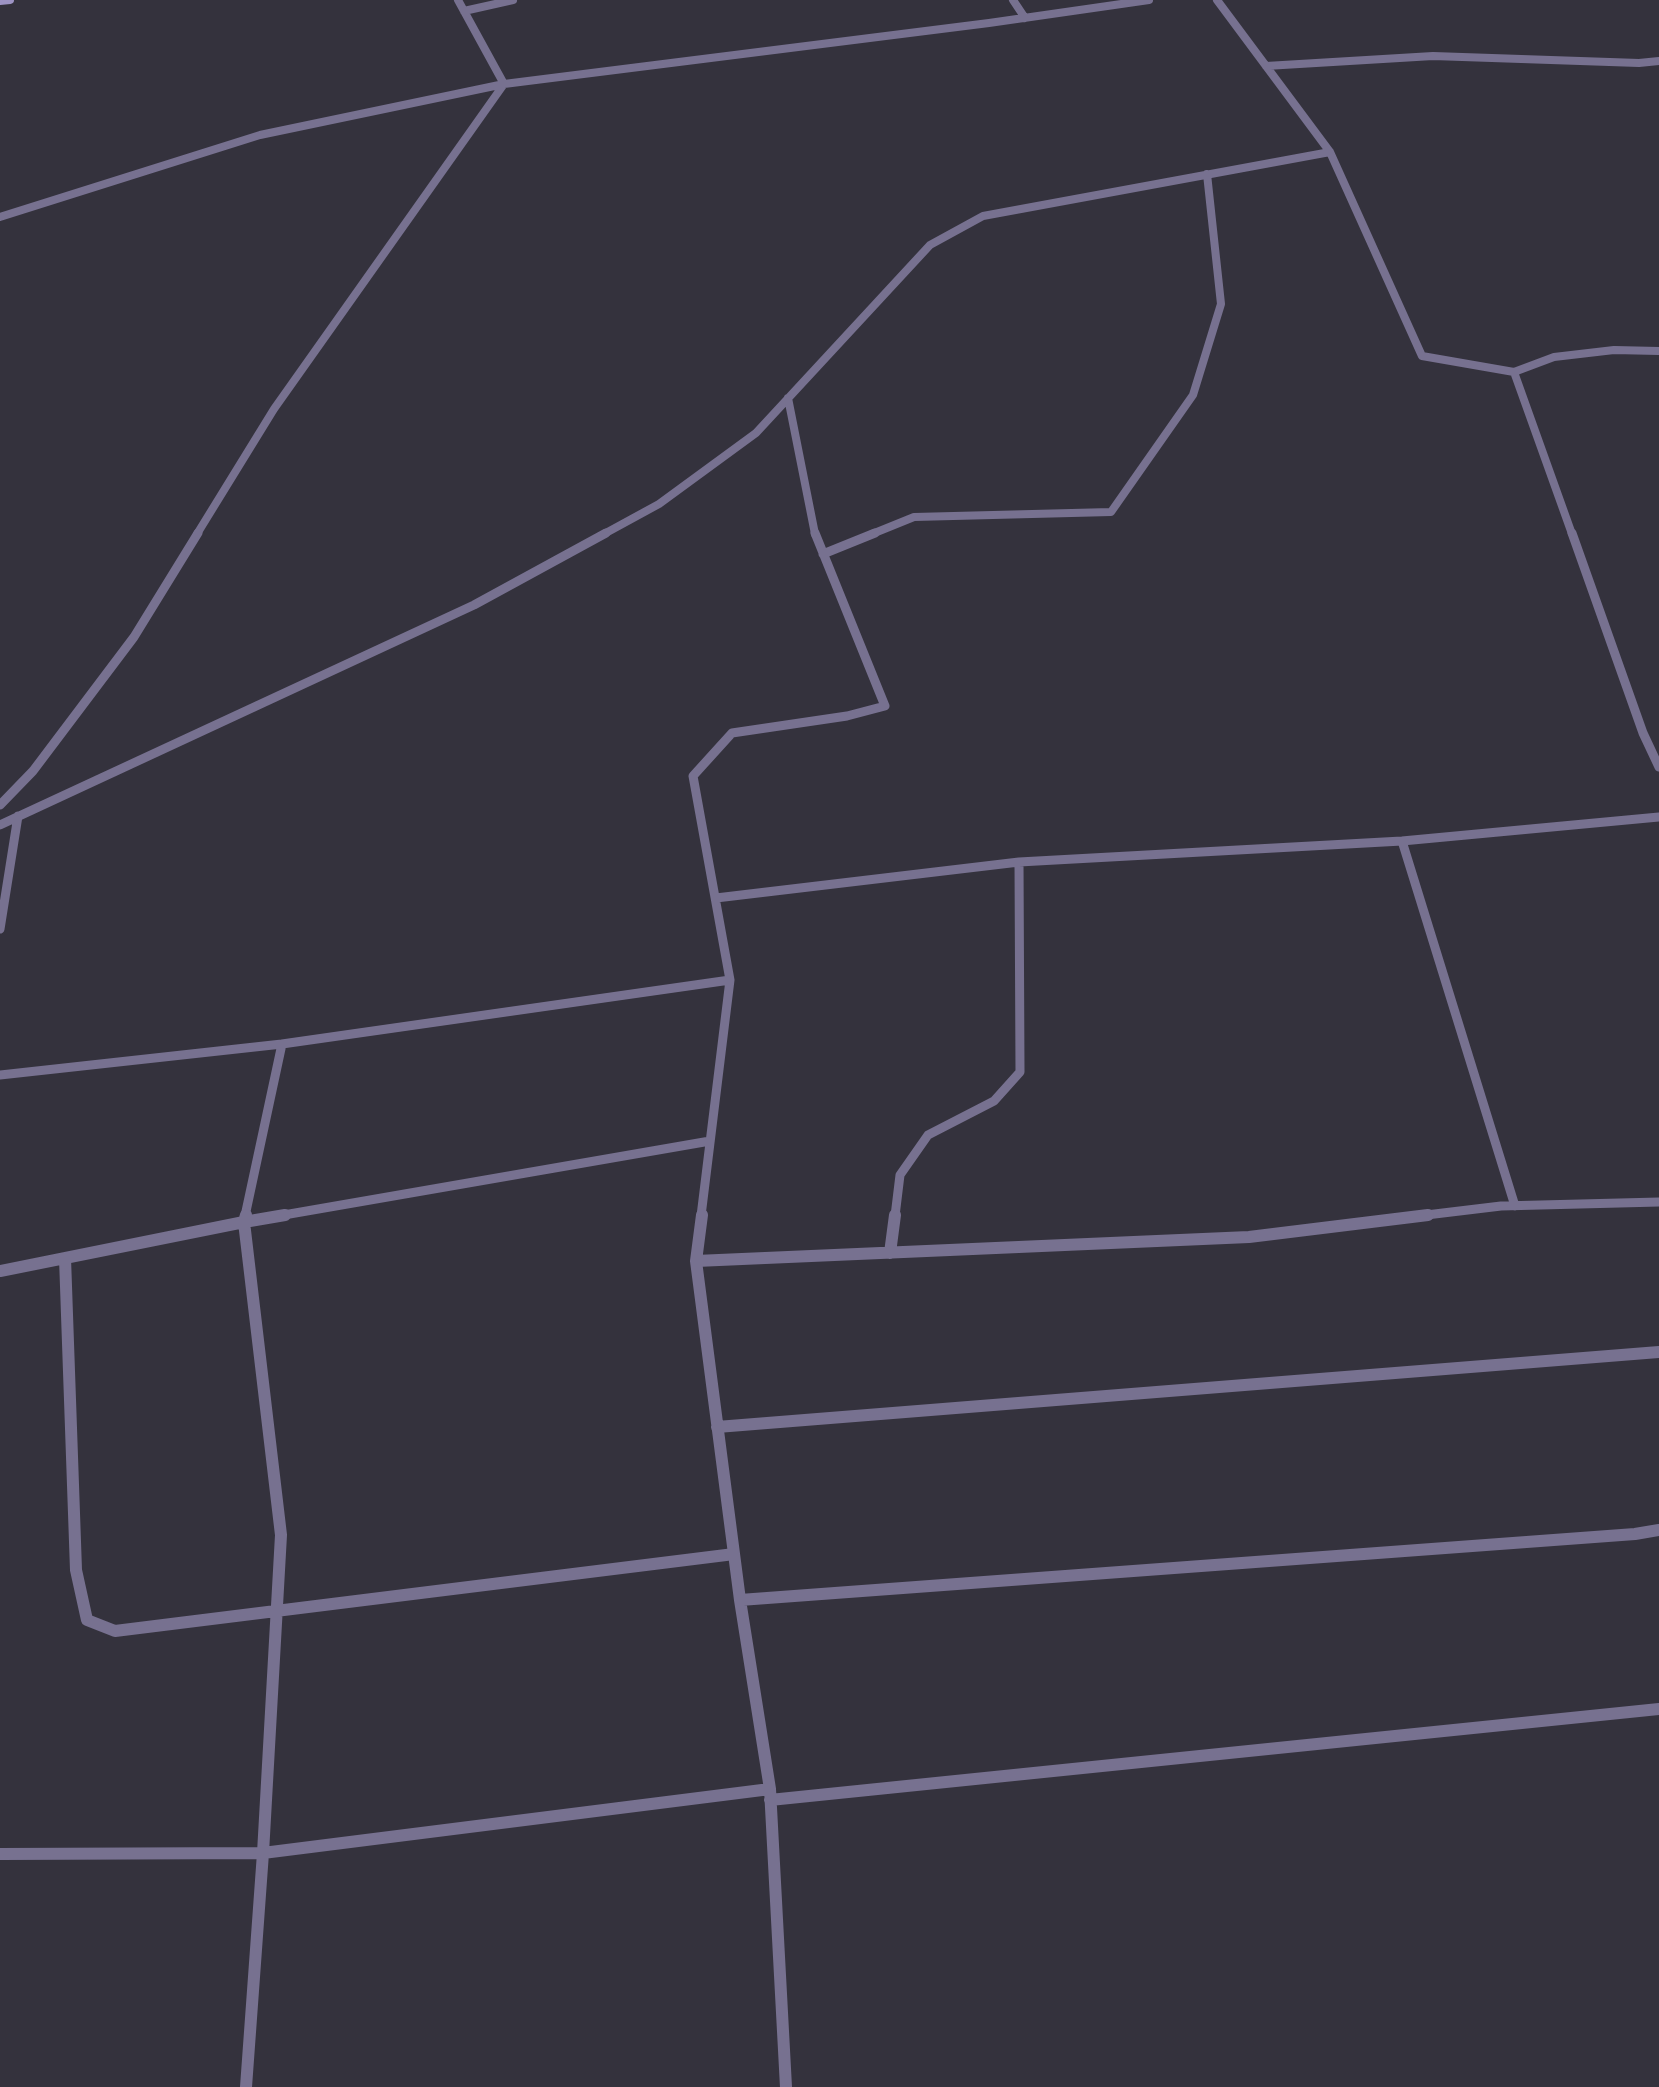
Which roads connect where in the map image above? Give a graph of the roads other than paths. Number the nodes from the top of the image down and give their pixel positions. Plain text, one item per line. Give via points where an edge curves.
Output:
1 (10, 0) edge
2 (458, 0) edge
3 (513, 0) edge
4 (1012, 0) edge
5 (1149, 0) edge
6 (1217, 0) edge
7 (0, 1) edge
8 (464, 11) junction
9 (1026, 18) junction
10 (1658, 62) edge
11 (1266, 66) junction
12 (504, 84) junction
13 (1330, 152) junction
14 (1207, 174) junction
15 (0, 217) edge
16 (1659, 351) edge
17 (1514, 372) junction
18 (788, 398) junction
19 (823, 554) junction
20 (1659, 766) edge
21 (0, 805) edge
22 (18, 816) junction
23 (1659, 817) edge
24 (0, 825) edge
25 (1402, 841) junction
26 (1019, 862) junction
27 (716, 898) junction
28 (0, 929) edge
29 (730, 980) junction
30 (282, 1044) junction
31 (0, 1074) edge
32 (710, 1142) junction
33 (1659, 1202) edge
34 (1515, 1206) junction
35 (244, 1222) junction
36 (890, 1253) junction
37 (65, 1258) junction
38 (696, 1261) junction
39 (0, 1271) edge
40 (1659, 1352) edge
41 (717, 1427) junction
42 (1659, 1530) edge
43 (734, 1554) junction
44 (740, 1600) junction
45 (276, 1612) junction
46 (1659, 1709) edge
47 (770, 1794) junction
48 (263, 1853) junction
49 (0, 1854) edge
50 (246, 2087) edge
51 (786, 2087) edge

1 - 7 street
2 - 8 street
3 - 8 street
4 - 9 street
5 - 9 street
6 - 11 street
8 - 12 street
9 - 12 street
10 - 11 street via 1433,56
11 - 13 street
12 - 15 street via 260,135
12 - 21 street via 274,409 134,637 32,771
13 - 14 street
13 - 17 street via 1422,356
14 - 18 street via 983,216 930,245
14 - 19 street via 1221,304 1193,395 1112,512 914,517
16 - 17 street via 1614,350 1554,357
17 - 20 street via 1643,734
18 - 19 street via 816,537
18 - 22 street via 756,433 659,504 474,605
19 - 27 street via 886,706 847,716 732,733 700,769 694,776
22 - 24 street
22 - 28 street
23 - 25 street
25 - 26 street
25 - 34 street
26 - 27 street
26 - 36 street via 1020,1072 994,1101 928,1134 900,1176
27 - 29 street
29 - 30 street
29 - 32 street
30 - 31 street
30 - 35 street
32 - 35 street
32 - 38 street
33 - 34 street
34 - 36 street via 1249,1237
35 - 37 street
35 - 45 street via 281,1535
36 - 38 street
37 - 39 street
37 - 45 street via 76,1570 87,1620 115,1631
38 - 41 street
40 - 41 street
41 - 43 street
42 - 44 street
43 - 44 street
43 - 45 street
44 - 47 street
45 - 48 street
46 - 47 street
47 - 48 street
47 - 51 street
48 - 49 street
48 - 50 street

